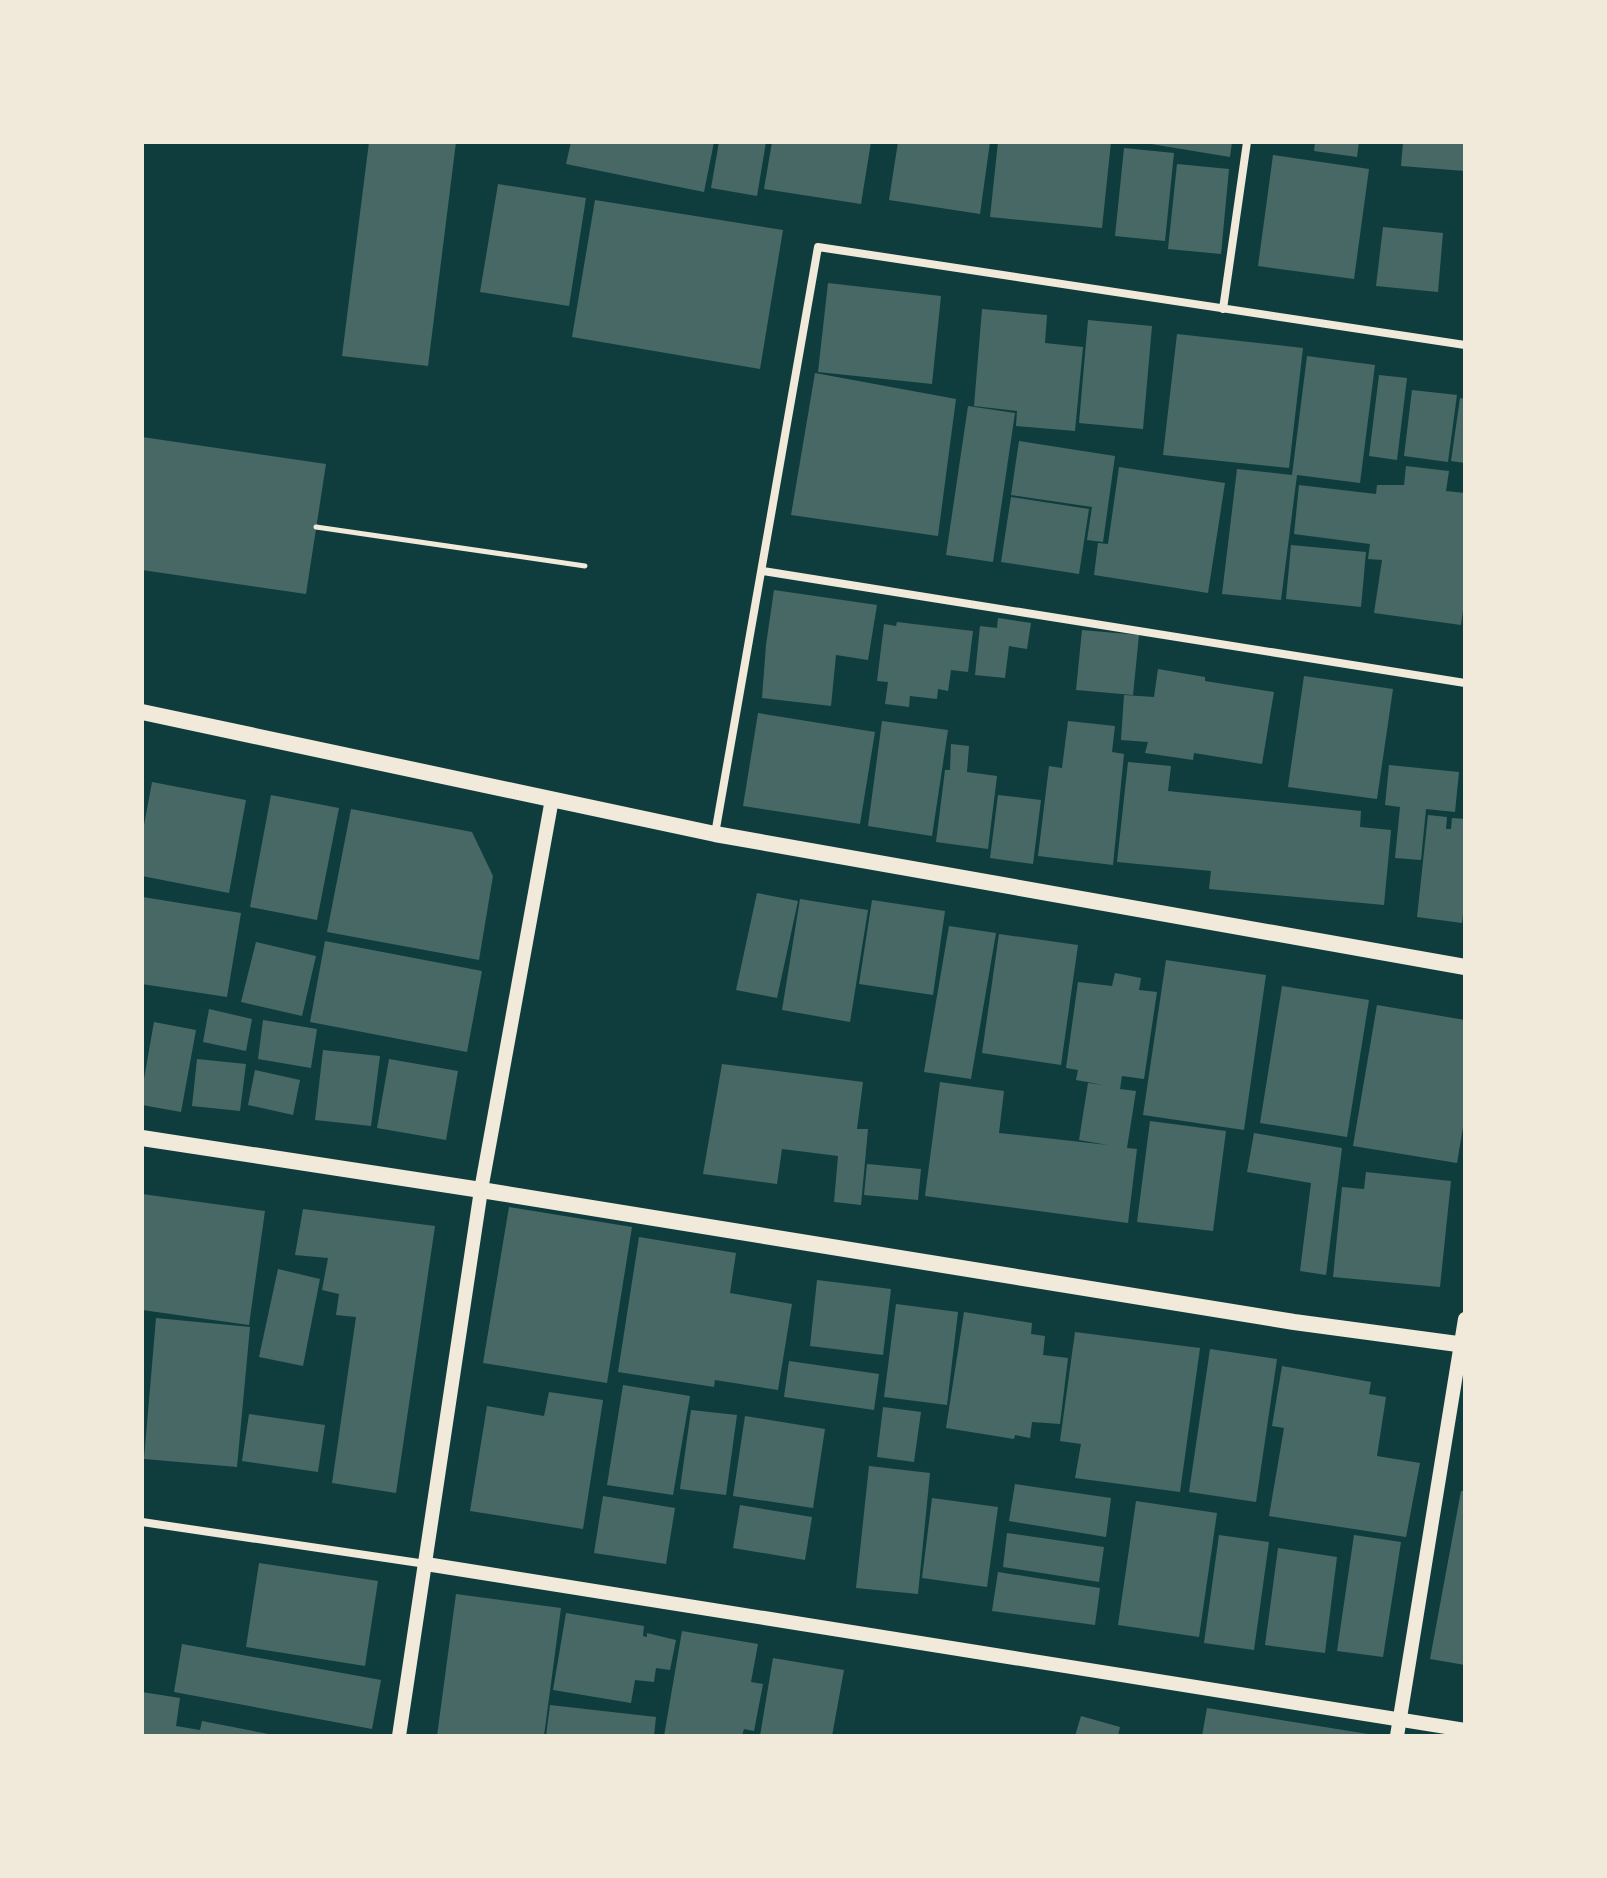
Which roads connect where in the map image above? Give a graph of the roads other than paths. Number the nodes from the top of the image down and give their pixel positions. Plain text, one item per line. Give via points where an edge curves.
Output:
1 (1247, 142) edge
2 (1223, 309) junction
3 (1465, 345) edge
4 (763, 571) junction
5 (1465, 683) edge
6 (142, 712) edge
7 (552, 799) junction
8 (715, 834) junction
9 (1465, 967) edge
10 (142, 1138) edge
11 (481, 1190) junction
12 (1465, 1319) edge
13 (1463, 1344) edge
14 (142, 1522) edge
15 (426, 1564) junction
16 (1400, 1718) junction
17 (1465, 1730) edge
18 (399, 1736) edge
19 (1397, 1736) edge

1 - 2 street
2 - 3 street
2 - 4 street via 818,247
4 - 5 street
4 - 8 street
6 - 7 main road
7 - 8 main road
7 - 11 street
8 - 9 main road
10 - 11 main road
11 - 13 main road via 1294,1322
11 - 15 street
12 - 13 street
13 - 16 street
14 - 15 street
15 - 16 street
15 - 18 street
16 - 17 street
16 - 19 street

